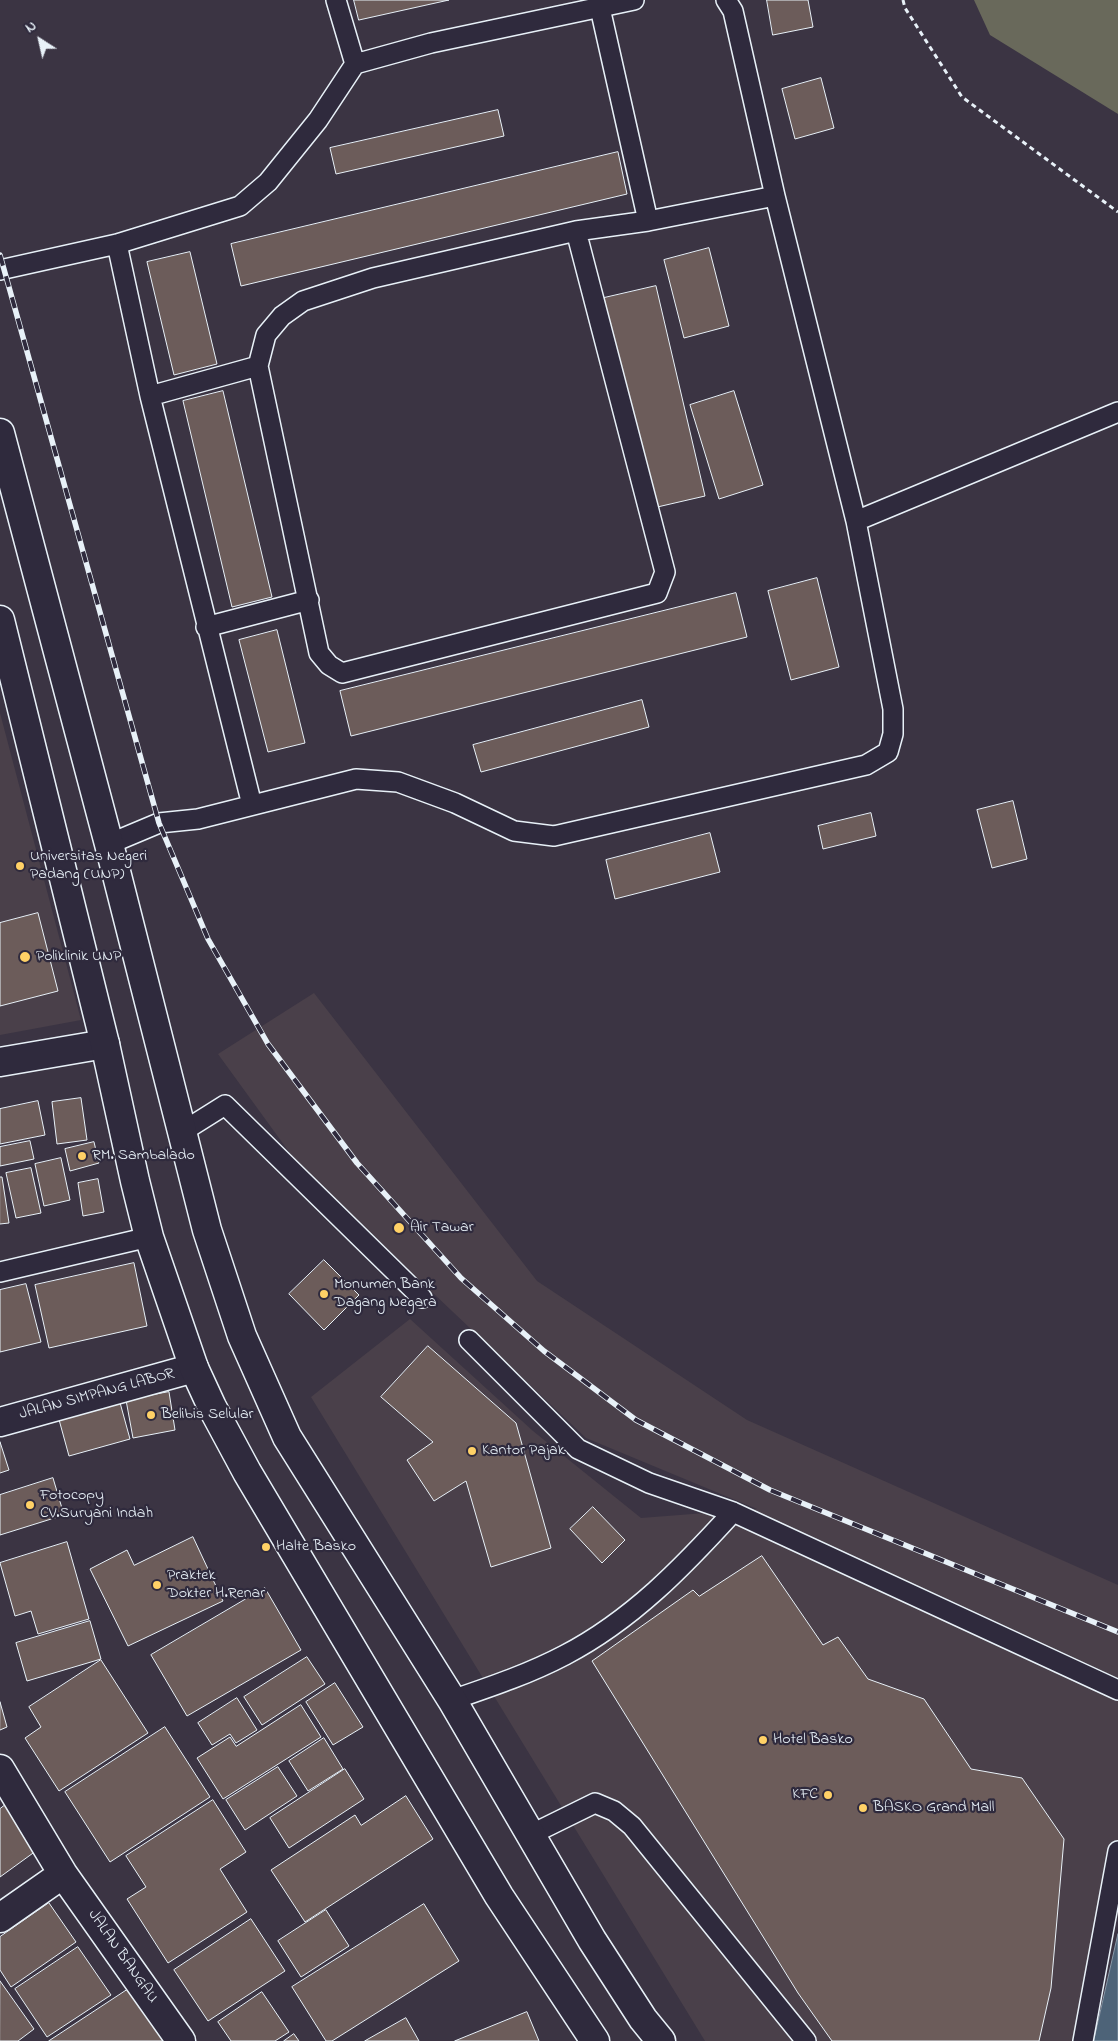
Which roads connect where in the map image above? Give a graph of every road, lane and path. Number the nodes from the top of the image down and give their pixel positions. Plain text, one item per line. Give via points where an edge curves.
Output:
1 (336, 0) edge
2 (634, 0) edge
3 (726, 0) edge
4 (903, 0) edge
5 (600, 8) junction
6 (355, 64) junction
7 (774, 196) junction
8 (1118, 212) edge
9 (648, 221) junction
10 (576, 231) junction
11 (117, 244) junction
12 (0, 270) edge
13 (258, 366) junction
14 (150, 396) junction
15 (1118, 412) edge
16 (0, 433) edge
17 (5, 477) edge
18 (856, 521) junction
19 (309, 600) junction
20 (0, 620) edge
21 (206, 627) junction
22 (252, 805) junction
23 (109, 844) junction
24 (105, 1044) junction
25 (0, 1062) edge
26 (182, 1132) junction
27 (149, 1237) junction
28 (0, 1272) edge
29 (422, 1298) dead end
30 (469, 1340) dead end
31 (194, 1368) junction
32 (0, 1422) edge
33 (733, 1512) junction
34 (1118, 1690) edge
35 (452, 1700) junction
36 (0, 1769) edge
37 (530, 1835) junction
38 (1118, 1852) edge
39 (63, 1874) junction
40 (0, 1918) edge
41 (181, 2041) edge
42 (595, 2041) edge
43 (661, 2041) edge
44 (806, 2041) edge
45 (1083, 2041) edge

1 - 6 lane
2 - 5 lane
3 - 7 lane via 733,11
4 - 8 path via 962,97
5 - 6 lane via 431,43
5 - 9 lane
6 - 11 lane via 318,120 268,182 240,206
7 - 9 lane
7 - 18 lane
9 - 10 lane
10 - 13 lane via 373,278 303,301 282,316 266,335
10 - 19 lane via 665,572 657,593 342,673 319,653
11 - 12 lane
11 - 14 lane
13 - 14 lane
13 - 19 lane
14 - 21 lane
15 - 18 lane
16 - 17 main road
17 - 23 main road
18 - 22 lane via 893,709 893,734 888,752 866,765 554,836 514,831 398,782 356,779
19 - 21 lane
20 - 24 main road
21 - 22 lane
22 - 23 lane via 198,819 159,823
23 - 26 main road
24 - 25 main road
24 - 27 main road
26 - 29 lane via 225,1104
26 - 35 main road via 208,1230 242,1336 286,1437
27 - 28 lane
27 - 31 main road
30 - 33 lane via 578,1449 649,1483
31 - 32 main road, JALAN SIMPANG LABOR
31 - 42 main road via 247,1472 489,1879
33 - 34 lane
33 - 35 lane via 682,1568 628,1615 566,1655
35 - 37 main road
36 - 39 main road, JALAN BANGAU
37 - 43 main road via 592,1940
37 - 44 lane via 595,1804 614,1811 632,1826
38 - 45 lane
39 - 40 main road
39 - 41 main road, JALAN BANGAU

